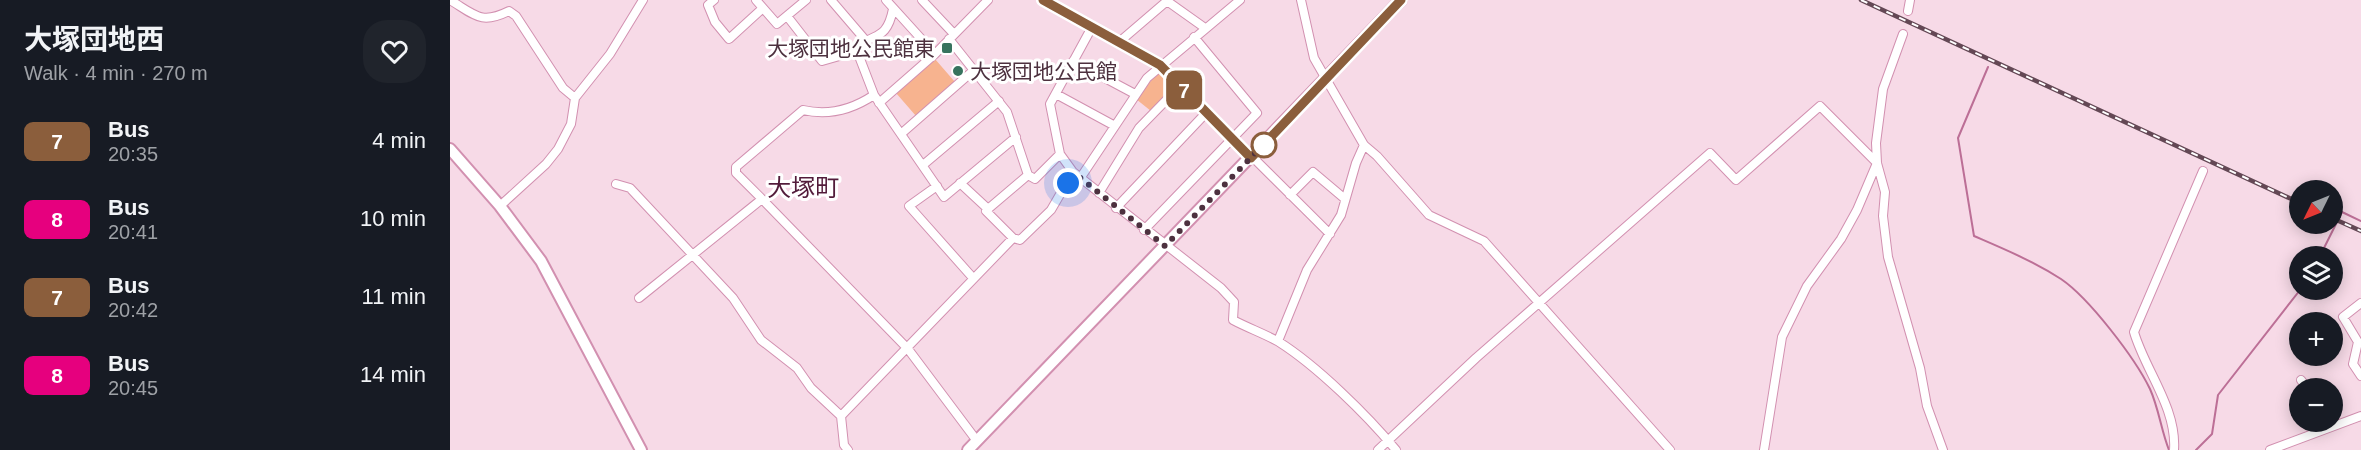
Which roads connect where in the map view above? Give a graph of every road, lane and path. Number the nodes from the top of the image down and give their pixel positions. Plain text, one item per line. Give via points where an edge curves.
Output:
1 (450, 0) edge
2 (643, 0) edge
3 (714, 0) edge
4 (756, 0) edge
5 (806, 0) edge
6 (831, 0) edge
7 (886, 0) edge
8 (921, 0) edge
9 (988, 0) edge
10 (1043, 0) edge
11 (1240, 0) edge
12 (1301, 0) edge
13 (1401, 0) edge
14 (1910, 0) edge
15 (763, 8) junction
16 (893, 9) junction
17 (1908, 10) dead end
18 (787, 15) junction
19 (1092, 27) junction
20 (1205, 28) junction
21 (1903, 34) dead end
22 (952, 37) junction
23 (1194, 37) junction
24 (867, 42) junction
25 (1118, 43) junction
26 (857, 51) junction
27 (935, 54) junction
28 (1073, 61) junction
29 (1160, 65) junction
30 (974, 70) junction
31 (1325, 80) junction
32 (1180, 86) junction
33 (1056, 94) junction
34 (1135, 94) junction
35 (874, 95) junction
36 (574, 98) junction
37 (999, 101) junction
38 (879, 103) junction
39 (1206, 113) junction
40 (1115, 126) junction
41 (902, 134) junction
42 (1016, 137) junction
43 (1232, 138) junction
44 (1364, 145) junction
45 (450, 149) edge
46 (1060, 154) junction
47 (1251, 158) junction
48 (1877, 163) junction
49 (922, 165) junction
50 (2203, 171) dead end
51 (1028, 175) junction
52 (1077, 175) junction
53 (960, 183) junction
54 (616, 184) dead end
55 (937, 186) junction
56 (1099, 193) junction
57 (1290, 195) junction
58 (762, 199) junction
59 (1345, 199) junction
60 (500, 206) junction
61 (1116, 208) junction
62 (988, 209) junction
63 (1144, 230) junction
64 (1330, 234) junction
65 (1012, 238) junction
66 (1165, 246) junction
67 (692, 254) junction
68 (973, 278) junction
69 (639, 298) dead end
70 (1540, 301) junction
71 (2361, 303) edge
72 (1278, 341) junction
73 (908, 349) junction
74 (2361, 376) edge
75 (842, 416) junction
76 (2361, 416) edge
77 (2343, 421) edge
78 (2313, 432) edge
79 (977, 441) junction
80 (1388, 441) junction
81 (641, 450) edge
82 (848, 450) edge
83 (968, 450) edge
84 (1378, 450) edge
85 (1396, 450) edge
86 (1670, 450) edge
87 (1764, 450) edge
88 (1943, 450) edge
89 (2174, 450) edge
90 (2270, 450) edge

1 - 36 street via 483,20 509,11 516,16 562,88
2 - 36 street via 610,54
3 - 15 street via 708,5 729,39
4 - 15 street
5 - 18 street
6 - 24 street
7 - 16 street
8 - 22 street
9 - 22 street
10 - 19 street
11 - 20 street
12 - 31 street via 1314,58
13 - 31 street
14 - 17 street
15 - 18 street via 777,24
16 - 24 street via 889,27
16 - 27 street
18 - 26 street via 822,61
19 - 25 street
19 - 28 street
20 - 23 street
20 - 25 street via 1167,1
21 - 48 street via 1883,89
22 - 27 street
22 - 30 street
23 - 29 street
23 - 43 street via 1257,113
24 - 26 street
25 - 29 street
26 - 35 street
27 - 38 street
28 - 33 street
28 - 34 street
29 - 32 street
29 - 34 street
30 - 37 street
30 - 41 street
31 - 44 street
31 - 47 street
32 - 39 street
32 - 56 street via 1139,128
33 - 40 street
33 - 46 street via 1050,104
34 - 40 street
35 - 38 street
35 - 58 street via 846,109 820,114 803,110 736,167 736,173
36 - 60 street via 571,124 558,149
37 - 42 street
37 - 49 street
38 - 41 street
39 - 43 street
39 - 61 street
40 - 52 street
41 - 49 street
42 - 51 street
42 - 53 street
43 - 47 street
43 - 63 street
44 - 59 street
44 - 70 street via 1421,208 1439,221 1485,241
45 - 60 street
46 - 51 street via 1035,179
46 - 52 street
47 - 57 street
47 - 66 street
48 - 70 street via 1823,107 1818,107 1736,180 1710,153
48 - 87 street via 1857,210 1807,286 1782,337
48 - 88 street via 1885,192 1883,216 1890,265 1927,406
49 - 55 street
50 - 89 street via 2134,332 2170,416
51 - 62 street
52 - 56 street
52 - 65 street via 1042,221 1020,240
53 - 55 street via 945,197
53 - 62 street
54 - 67 street via 630,188
55 - 68 street via 909,206
56 - 61 street
57 - 59 street via 1314,172
57 - 64 street
58 - 67 street
58 - 73 street
59 - 64 street
60 - 81 street via 541,261
61 - 63 street
62 - 65 street via 986,212
63 - 66 street
64 - 72 street via 1307,270
65 - 68 street
66 - 72 street via 1234,302 1233,320
66 - 79 street
67 - 69 street
67 - 75 street via 733,298 761,340 797,368 811,388
68 - 73 street
70 - 80 street
70 - 86 street
71 - 74 street via 2343,317 2358,342 2353,364
72 - 80 street via 1361,411
73 - 75 street
73 - 79 street
75 - 82 street via 844,445
76 - 77 street
78 - 90 street
79 - 83 street
80 - 84 street
80 - 85 street

